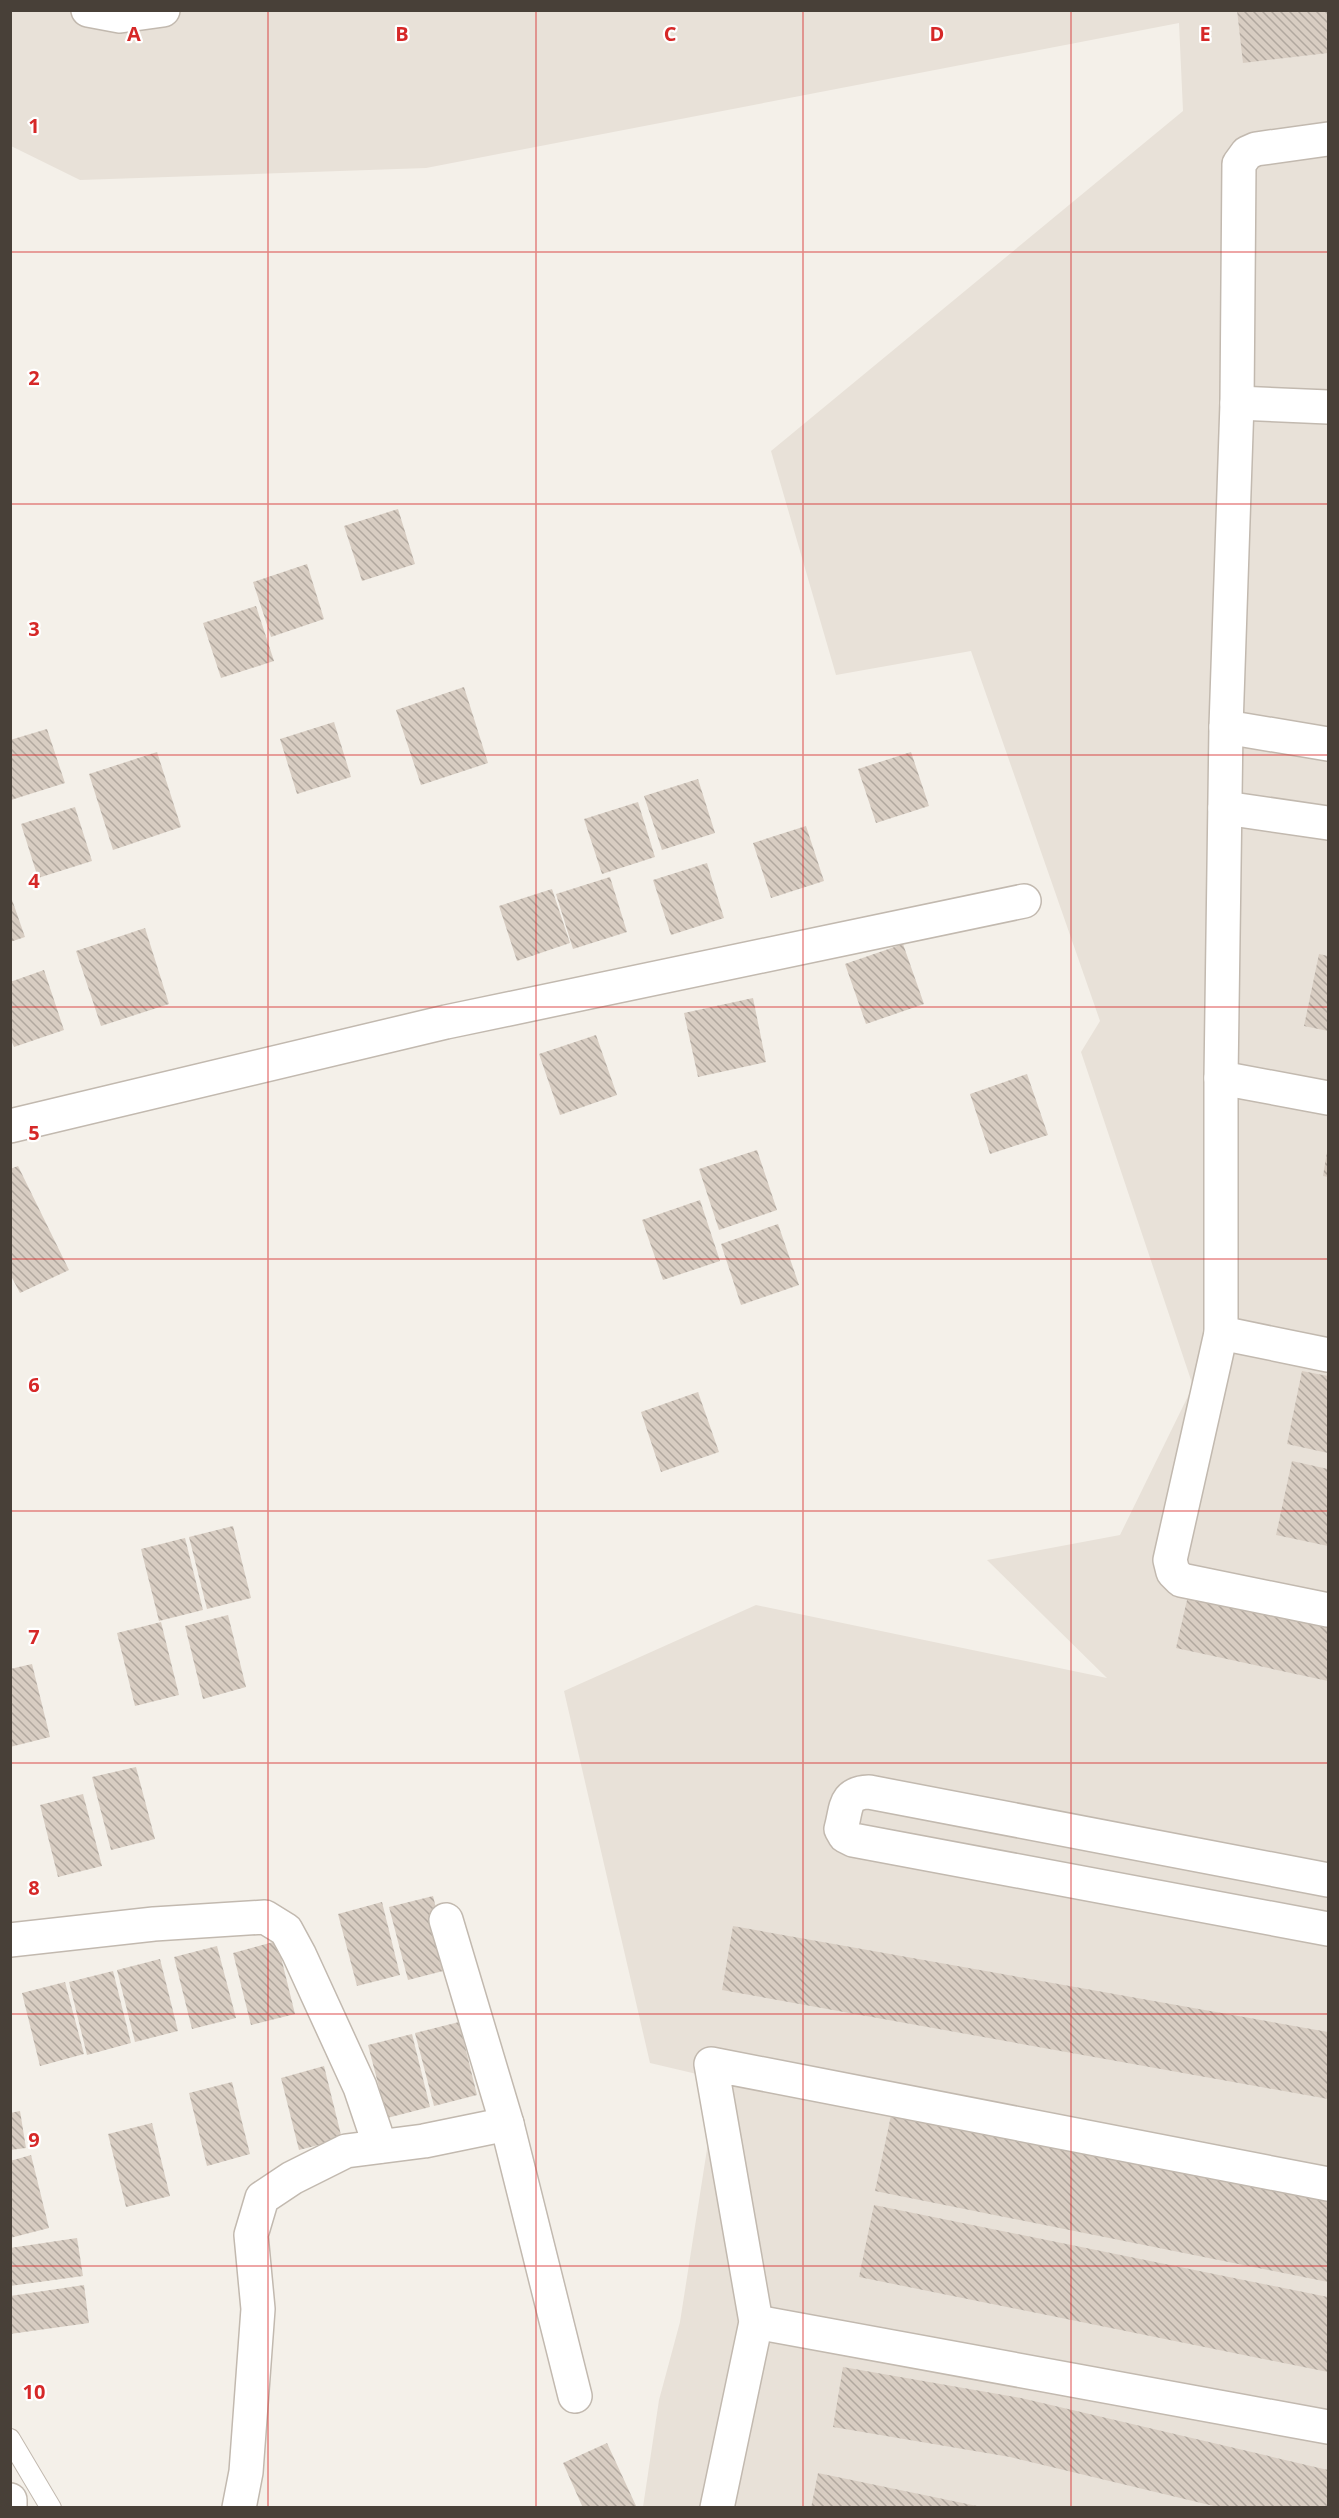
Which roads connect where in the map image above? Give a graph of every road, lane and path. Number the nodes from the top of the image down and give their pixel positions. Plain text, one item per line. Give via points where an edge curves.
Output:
1 (88, 10) edge
2 (164, 10) edge
3 (1329, 139) edge
4 (1237, 403) junction
5 (1329, 407) edge
6 (1226, 727) junction
7 (1329, 744) edge
8 (1225, 808) junction
9 (1329, 823) edge
10 (1024, 901) dead end
11 (1221, 1078) junction
12 (1329, 1098) edge
13 (10, 1126) edge
14 (1221, 1333) junction
15 (1329, 1355) edge
16 (1329, 1610) edge
17 (1295, 1874) junction
18 (1329, 1880) edge
19 (446, 1920) dead end
20 (1287, 1921) junction
21 (1329, 1929) edge
22 (10, 1940) edge
23 (507, 2124) junction
24 (380, 2146) junction
25 (1329, 2184) edge
26 (756, 2322) junction
27 (575, 2396) dead end
28 (1329, 2427) edge
29 (10, 2439) edge
30 (10, 2500) edge
31 (10, 2506) edge
32 (51, 2508) edge
33 (239, 2508) edge
34 (717, 2508) edge

1 - 2 street via 120,16
3 - 4 street via 1256,149 1239,164
4 - 5 street
4 - 6 street
6 - 7 street
6 - 8 street
8 - 9 street
8 - 11 street
10 - 13 street via 446,1022
11 - 12 street
11 - 14 street
14 - 15 street
14 - 16 street via 1170,1560 1173,1572 1182,1580
17 - 18 street
17 - 20 street
17 - 20 street via 869,1792 856,1792 849,1798 841,1829 852,1840
19 - 23 street
20 - 21 street
22 - 24 street via 264,1917 286,1930 299,1954 360,2087
23 - 24 street
23 - 27 street
24 - 33 street via 346,2151 262,2198 251,2235 258,2308 246,2472
25 - 26 street via 711,2064
26 - 28 street
26 - 34 street
29 - 32 lane
30 - 31 street

